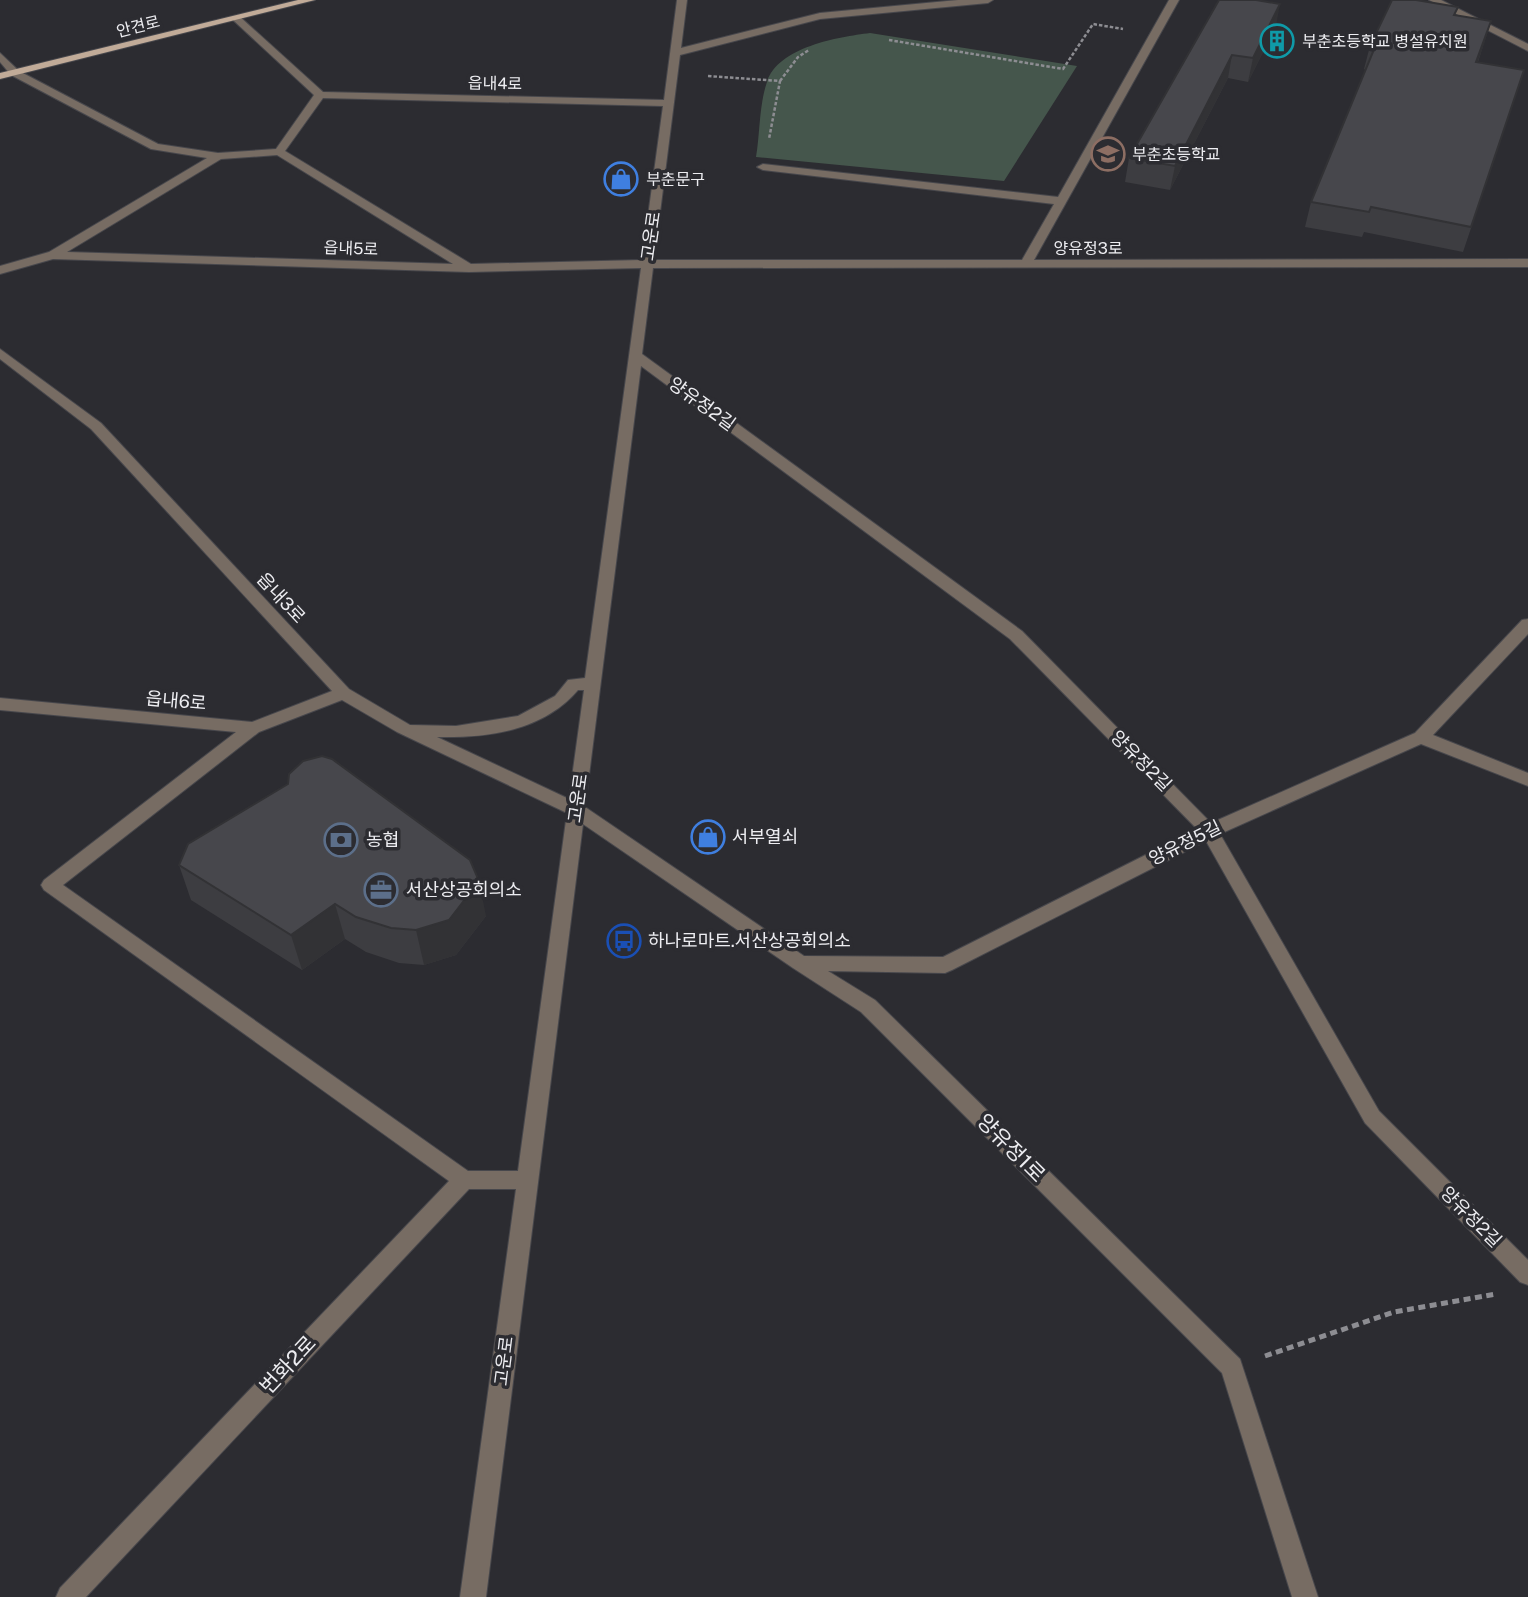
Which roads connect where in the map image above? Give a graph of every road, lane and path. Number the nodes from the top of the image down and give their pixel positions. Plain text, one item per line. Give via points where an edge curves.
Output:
1 (310, 0) edge
2 (682, 0) edge
3 (988, 0) edge
4 (1174, 0) edge
5 (1434, 0) edge
6 (236, 18) junction
7 (1155, 34) junction
8 (886, 40) dead end
9 (817, 47) dead end
10 (1528, 47) edge
11 (675, 54) junction
12 (0, 56) edge
13 (15, 72) junction
14 (673, 74) junction
15 (0, 76) edge
16 (780, 81) junction
17 (320, 95) junction
18 (669, 103) junction
19 (279, 152) junction
20 (218, 156) junction
21 (763, 167) joint
22 (1060, 201) junction
23 (52, 255) junction
24 (1528, 263) edge
25 (648, 264) junction
26 (1026, 264) junction
27 (468, 268) junction
28 (0, 270) edge
29 (0, 353) edge
30 (636, 356) junction
31 (1528, 624) edge
32 (593, 684) junction
33 (343, 693) junction
34 (0, 704) edge
35 (397, 725) junction
36 (253, 728) junction
37 (1421, 737) junction
38 (1528, 780) edge
39 (576, 810) junction
40 (1209, 831) junction
41 (800, 963) junction
42 (464, 1180) junction
43 (528, 1180) junction
44 (1528, 1275) edge
45 (1501, 1294) dead end
46 (1232, 1367) junction
47 (69, 1597) edge
48 (473, 1597) edge
49 (1305, 1597) edge

1 - 6 main road, 안견로
2 - 11 street, 고운로
3 - 11 street via 820,16
4 - 7 street
5 - 10 street
6 - 13 main road, 안견로
6 - 17 street
7 - 8 path via 1093,24 1063,69
7 - 22 street
9 - 16 path via 798,57
11 - 14 street, 고운로
12 - 13 street
13 - 15 main road, 안견로
13 - 20 street via 155,147
14 - 16 path
14 - 18 street, 고운로
16 - 21 path
17 - 18 street, 읍내4로
17 - 19 street
18 - 25 street, 고운로
19 - 20 street
19 - 27 street
20 - 23 street, 읍내5로
21 - 22 street
22 - 26 street
23 - 27 street, 읍내5로
23 - 28 street, 읍내5로
24 - 26 street, 양유정3로
25 - 26 street, 양유정3로
25 - 27 street, 읍내5로
25 - 30 street, 고운로
29 - 33 street, 읍내3로 via 96,426
30 - 32 street, 고운로
30 - 40 street, 양유정2길 via 1016,635
31 - 37 street, 양유정5길
32 - 35 street via 573,684 561,701 527,719 483,730 445,732
32 - 39 street, 고운로
33 - 35 street, 읍내3로
33 - 36 street, 읍내6로
34 - 36 street, 읍내6로
35 - 39 street, 읍내3로
36 - 42 street via 51,886
37 - 38 street
37 - 40 street, 양유정5길
39 - 41 street, 양유정1로
39 - 43 street, 고운로
40 - 41 street, 양유정5길 via 945,965
40 - 44 street, 양유정2길 via 1372,1117
41 - 46 street, 양유정1로 via 868,1006
42 - 43 street
42 - 47 street, 번화2로
43 - 48 street, 고운로
45 - 46 path via 1394,1312
46 - 49 street, 양유정1로

